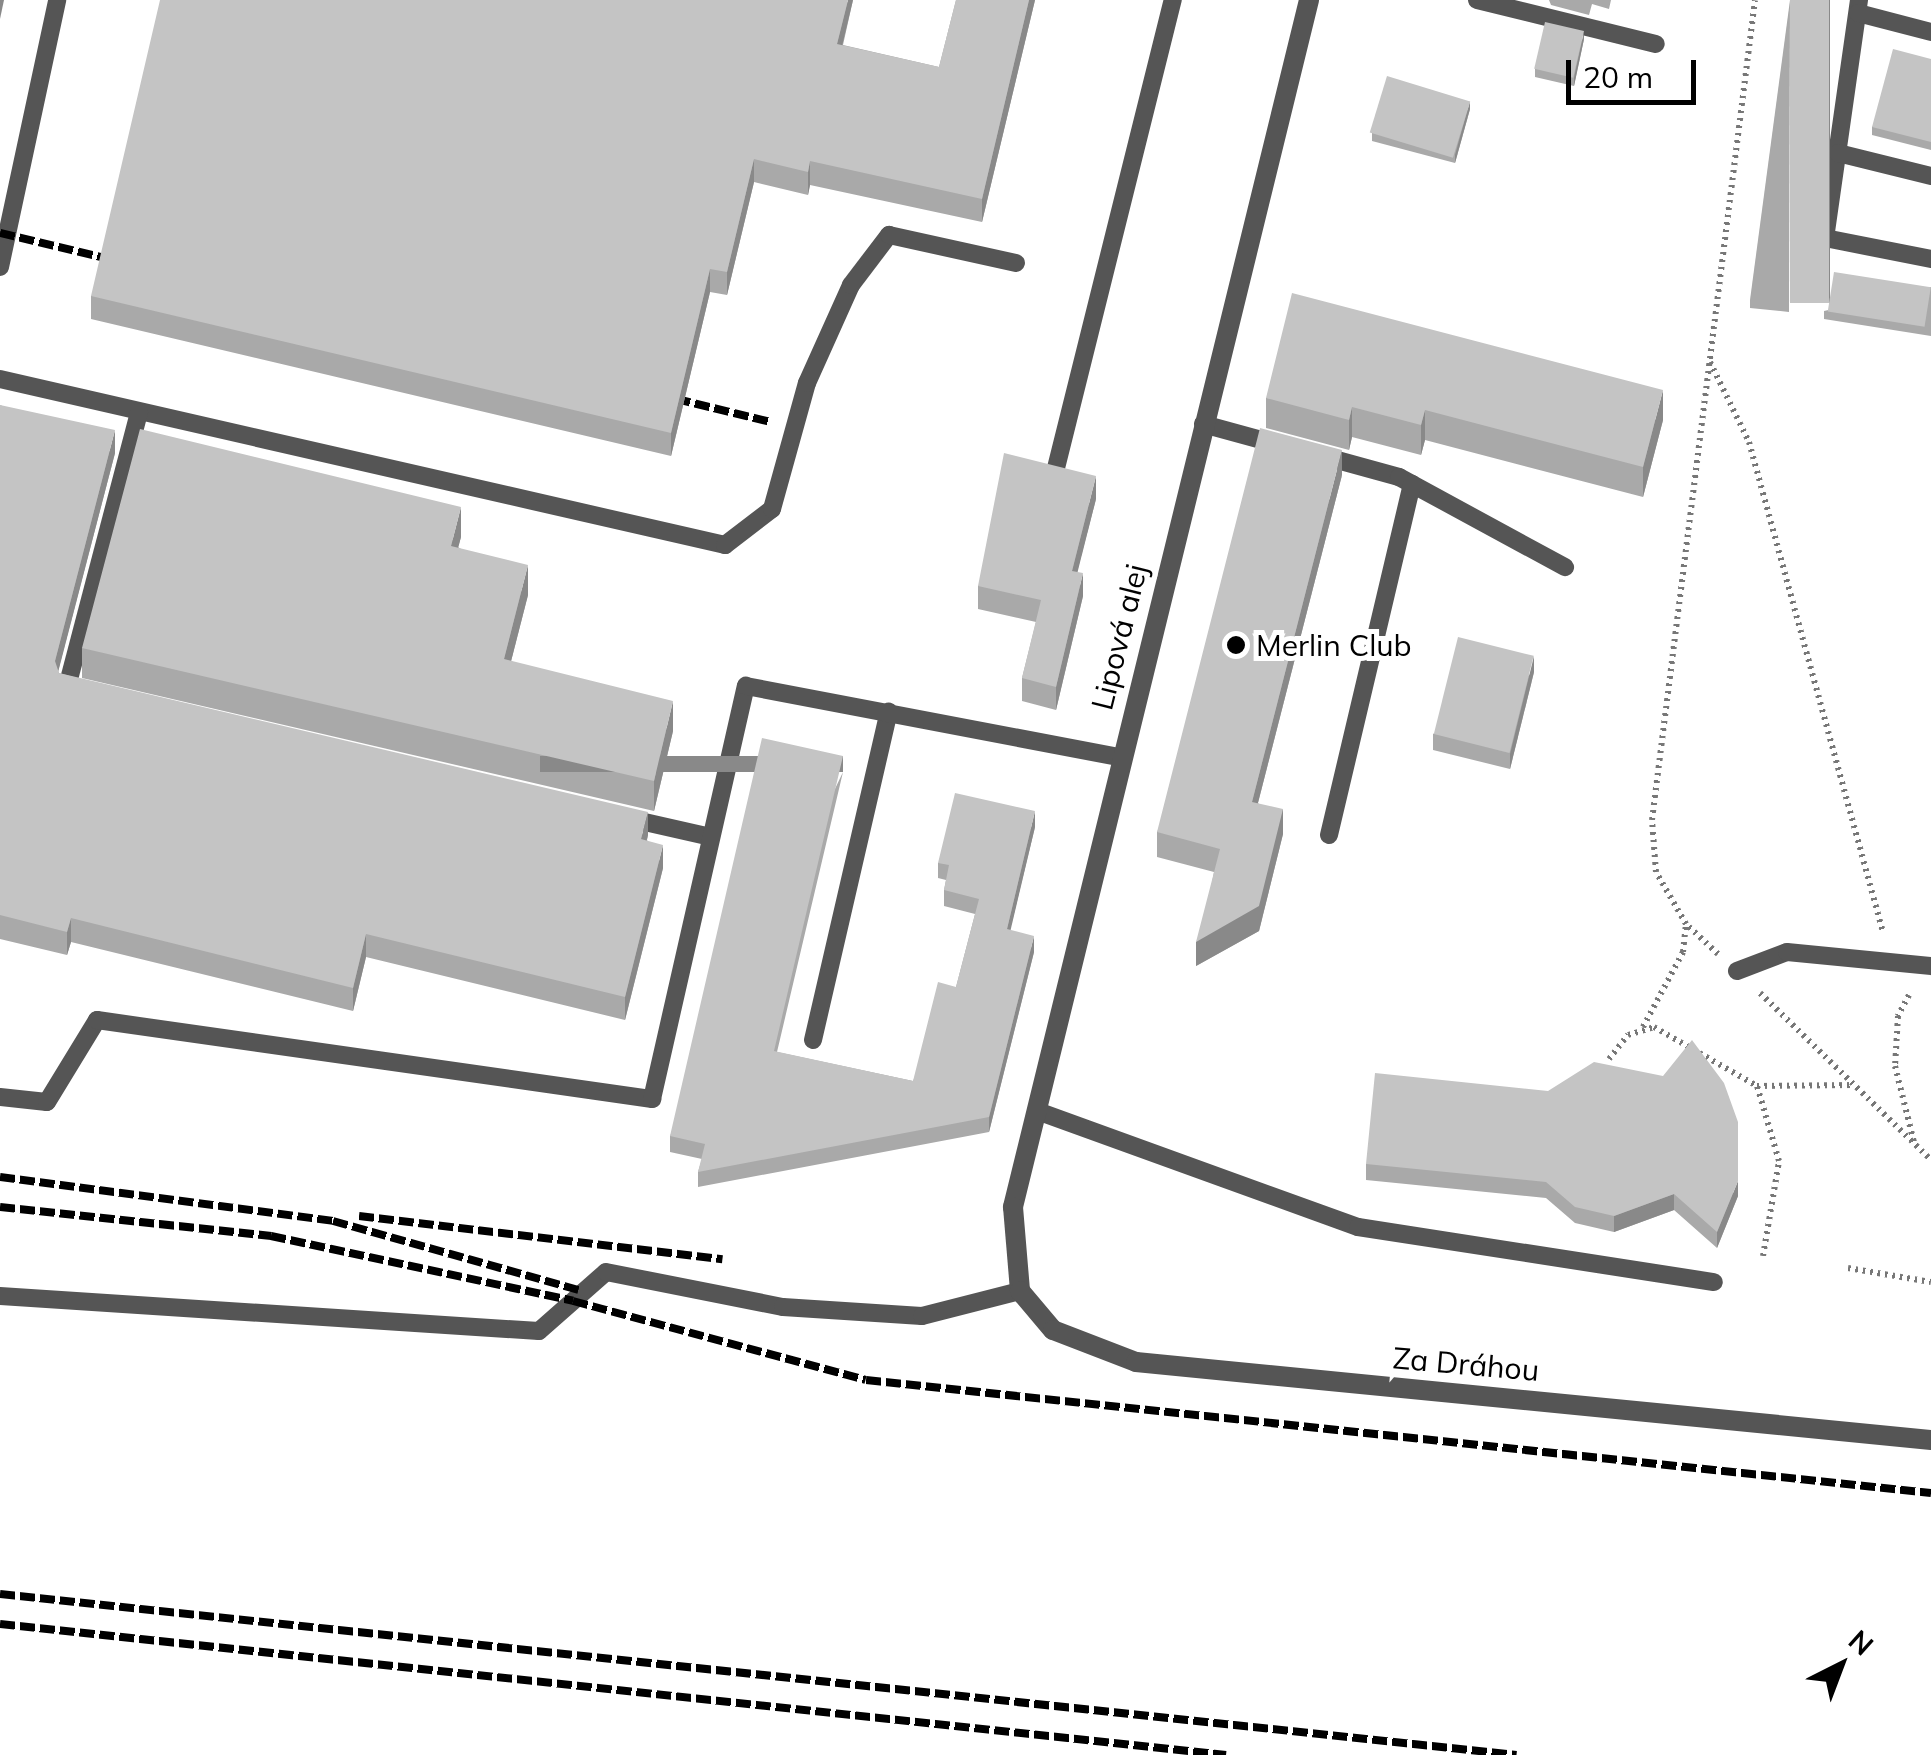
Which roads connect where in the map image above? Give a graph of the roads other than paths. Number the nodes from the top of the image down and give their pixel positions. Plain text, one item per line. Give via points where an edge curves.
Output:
1 (58, 0) edge
2 (1172, 0) edge
3 (1309, 0) edge
4 (1477, 0) edge
5 (1859, 7) edge
6 (1931, 32) edge
7 (1656, 44) dead end
8 (1838, 153) junction
9 (1931, 176) edge
10 (1931, 259) edge
11 (1016, 263) dead end
12 (0, 267) edge
13 (0, 379) edge
14 (139, 412) junction
15 (1203, 424) junction
16 (1055, 472) edge
17 (1412, 484) junction
18 (1565, 567) dead end
19 (104, 696) edge
20 (888, 712) junction
21 (1119, 756) junction
22 (598, 811) edge
23 (1330, 835) dead end
24 (712, 837) junction
25 (1930, 966) edge
26 (1737, 971) road end
27 (813, 1040) dead end
28 (0, 1097) edge
29 (1040, 1112) junction
30 (1714, 1282) dead end
31 (1020, 1291) junction
32 (0, 1296) edge
33 (1931, 1440) edge

1 - 12 lane
2 - 16 lane
3 - 15 street, Lipová alej
4 - 7 lane
5 - 6 lane
5 - 8 lane
8 - 9 lane
8 - 10 lane via 1826,238
11 - 14 lane via 889,235 851,284 806,384 772,509 725,544
13 - 14 lane
14 - 19 lane via 66,688
15 - 17 lane
15 - 21 street, Lipová alej
17 - 18 lane
17 - 23 lane
20 - 21 lane
20 - 24 lane via 746,686
20 - 27 lane
21 - 29 street, Lipová alej
22 - 24 lane
24 - 28 lane via 652,1099 97,1020 47,1102
25 - 26 lane via 1787,952
29 - 30 lane via 1358,1228
29 - 31 street, Lipová alej via 1013,1207
31 - 32 lane via 922,1316 783,1308 606,1272 540,1331
31 - 33 street, Za Dráhou via 1053,1330 1136,1362

